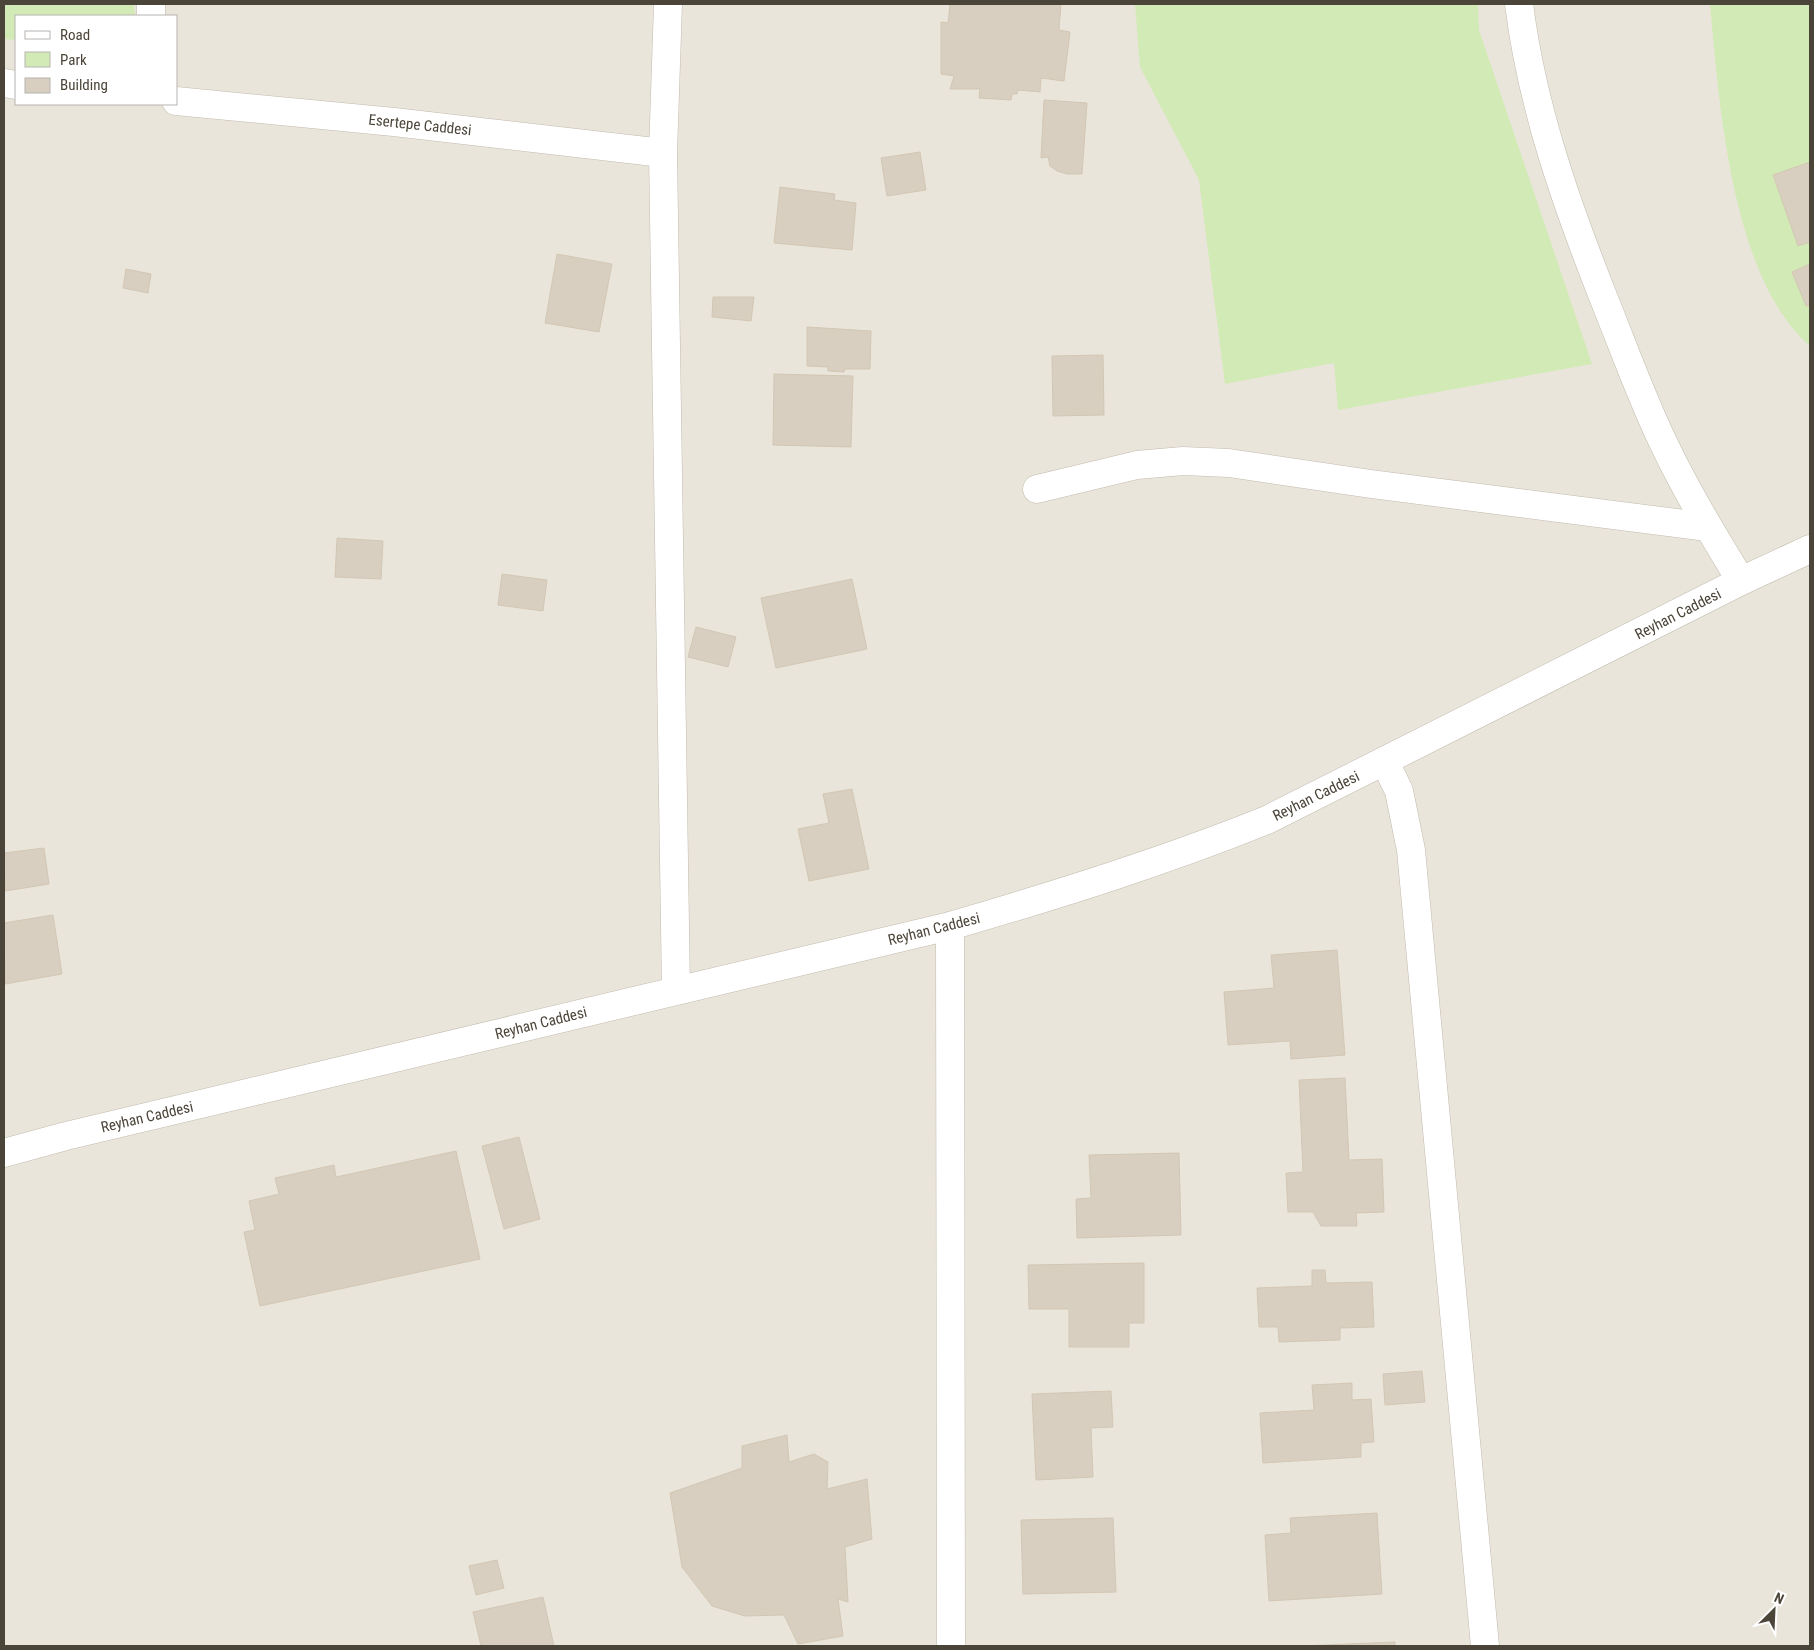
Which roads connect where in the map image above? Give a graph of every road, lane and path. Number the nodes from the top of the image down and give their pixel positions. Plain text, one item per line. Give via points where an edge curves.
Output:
1 (668, 4) edge
2 (1519, 4) edge
3 (178, 101) edge
4 (663, 153) junction
5 (1037, 489) dead end
6 (1708, 527) junction
7 (1810, 549) edge
8 (1741, 581) junction
9 (1385, 762) junction
10 (950, 926) junction
11 (676, 990) junction
12 (4, 1153) edge
13 (950, 1646) edge
14 (1485, 1646) edge

1 - 4 street
2 - 6 street via 1526,53 1570,214 1662,439
3 - 4 street, Esertepe Caddesi
4 - 11 street
5 - 6 street via 1137,466 1182,461 1229,463
6 - 8 street
7 - 8 street, Reyhan Caddesi
8 - 9 street, Reyhan Caddesi
9 - 10 street, Reyhan Caddesi via 1267,820 1185,853 1084,887
9 - 14 street via 1399,791 1411,850
10 - 11 street, Reyhan Caddesi
10 - 13 street
11 - 12 street, Reyhan Caddesi

